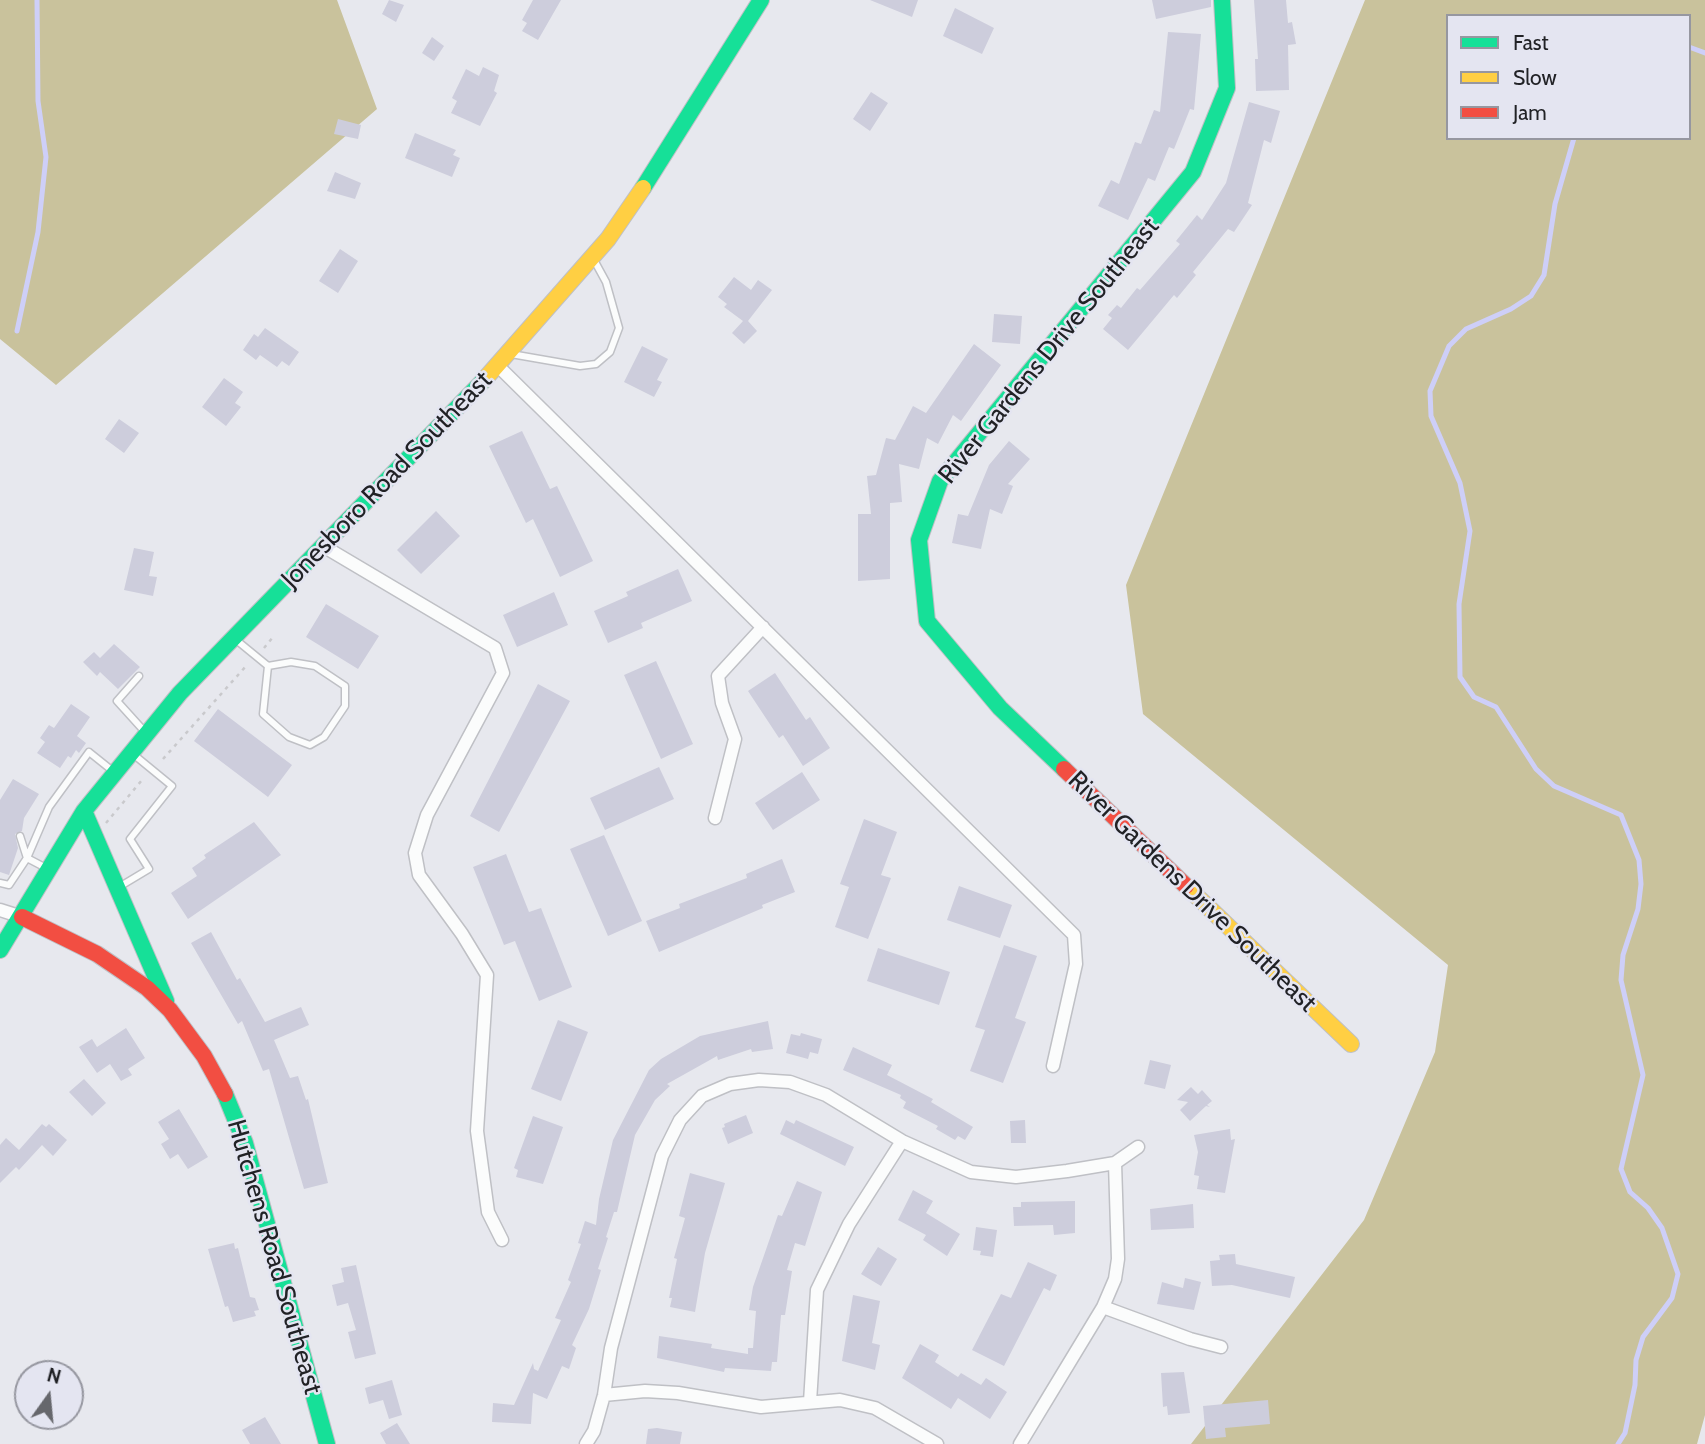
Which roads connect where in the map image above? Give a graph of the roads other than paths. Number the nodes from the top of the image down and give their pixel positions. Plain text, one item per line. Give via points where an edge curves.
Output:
1 (761, 0) edge
2 (1222, 0) edge
3 (592, 257) junction
4 (504, 360) junction
5 (323, 546) junction
6 (763, 627) junction
7 (233, 638) junction
8 (268, 666) junction
9 (139, 676) dead end
10 (147, 734) junction
11 (131, 753) junction
12 (115, 773) junction
13 (84, 811) junction
14 (715, 818) dead end
15 (20, 836) dead end
16 (27, 858) junction
17 (15, 863) dead end
18 (50, 870) junction
19 (0, 883) edge
20 (118, 887) junction
21 (0, 910) edge
22 (22, 917) junction
23 (0, 950) edge
24 (170, 1010) junction
25 (1351, 1044) dead end
26 (1053, 1066) dead end
27 (902, 1141) junction
28 (1138, 1147) dead end
29 (1115, 1163) junction
30 (502, 1240) dead end
31 (1103, 1307) junction
32 (1222, 1347) dead end
33 (604, 1395) junction
34 (810, 1402) junction
35 (327, 1444) edge
36 (586, 1444) edge
37 (937, 1444) edge
38 (1020, 1444) edge

1 - 3 street, Jonesboro Road Southeast via 673,144
2 - 25 street, River Gardens Drive Southeast via 1227,88 1193,172 940,481 919,540 928,621 1000,708
3 - 4 street, Jonesboro Road Southeast
3 - 4 lane via 606,282 619,328 610,352 596,364 580,366
4 - 5 street, Jonesboro Road Southeast
4 - 6 street
5 - 7 street, Jonesboro Road Southeast
5 - 30 street via 495,648 503,673 428,815 415,853 419,875 487,975 477,1131 488,1212
6 - 14 street via 718,676 735,738
6 - 26 street via 1074,935 1076,964
7 - 8 lane
7 - 10 street, Jonesboro Road Southeast
8 - 8 lane via 291,662 315,666 345,686 345,706 324,737 310,745 289,737 263,714
9 - 10 lane via 117,701
10 - 11 street, Jonesboro Road Southeast
11 - 12 street, Jonesboro Road Southeast
11 - 20 lane via 172,786 130,839 149,869
12 - 13 street, Jonesboro Road Southeast
12 - 16 lane via 89,752 49,807
13 - 18 street, Jonesboro Road Southeast
13 - 20 street
15 - 16 lane
16 - 17 lane
16 - 18 lane
16 - 19 lane via 9,885
18 - 22 street, Jonesboro Road Southeast
20 - 24 street
21 - 22 street
22 - 23 street, Jonesboro Road Southeast
22 - 24 street, Hutchens Road Southeast via 97,954 148,988
24 - 35 street, Hutchens Road Southeast via 204,1056 245,1143
27 - 29 street via 971,1172 1016,1177
27 - 33 street via 826,1095 790,1082 730,1084 702,1096 680,1120 662,1156 611,1348
27 - 34 street via 849,1224 817,1290
28 - 29 street
29 - 31 street via 1118,1259
31 - 32 street
31 - 38 street
33 - 34 street via 678,1393 761,1407
33 - 36 street
34 - 37 street via 840,1400 875,1408

